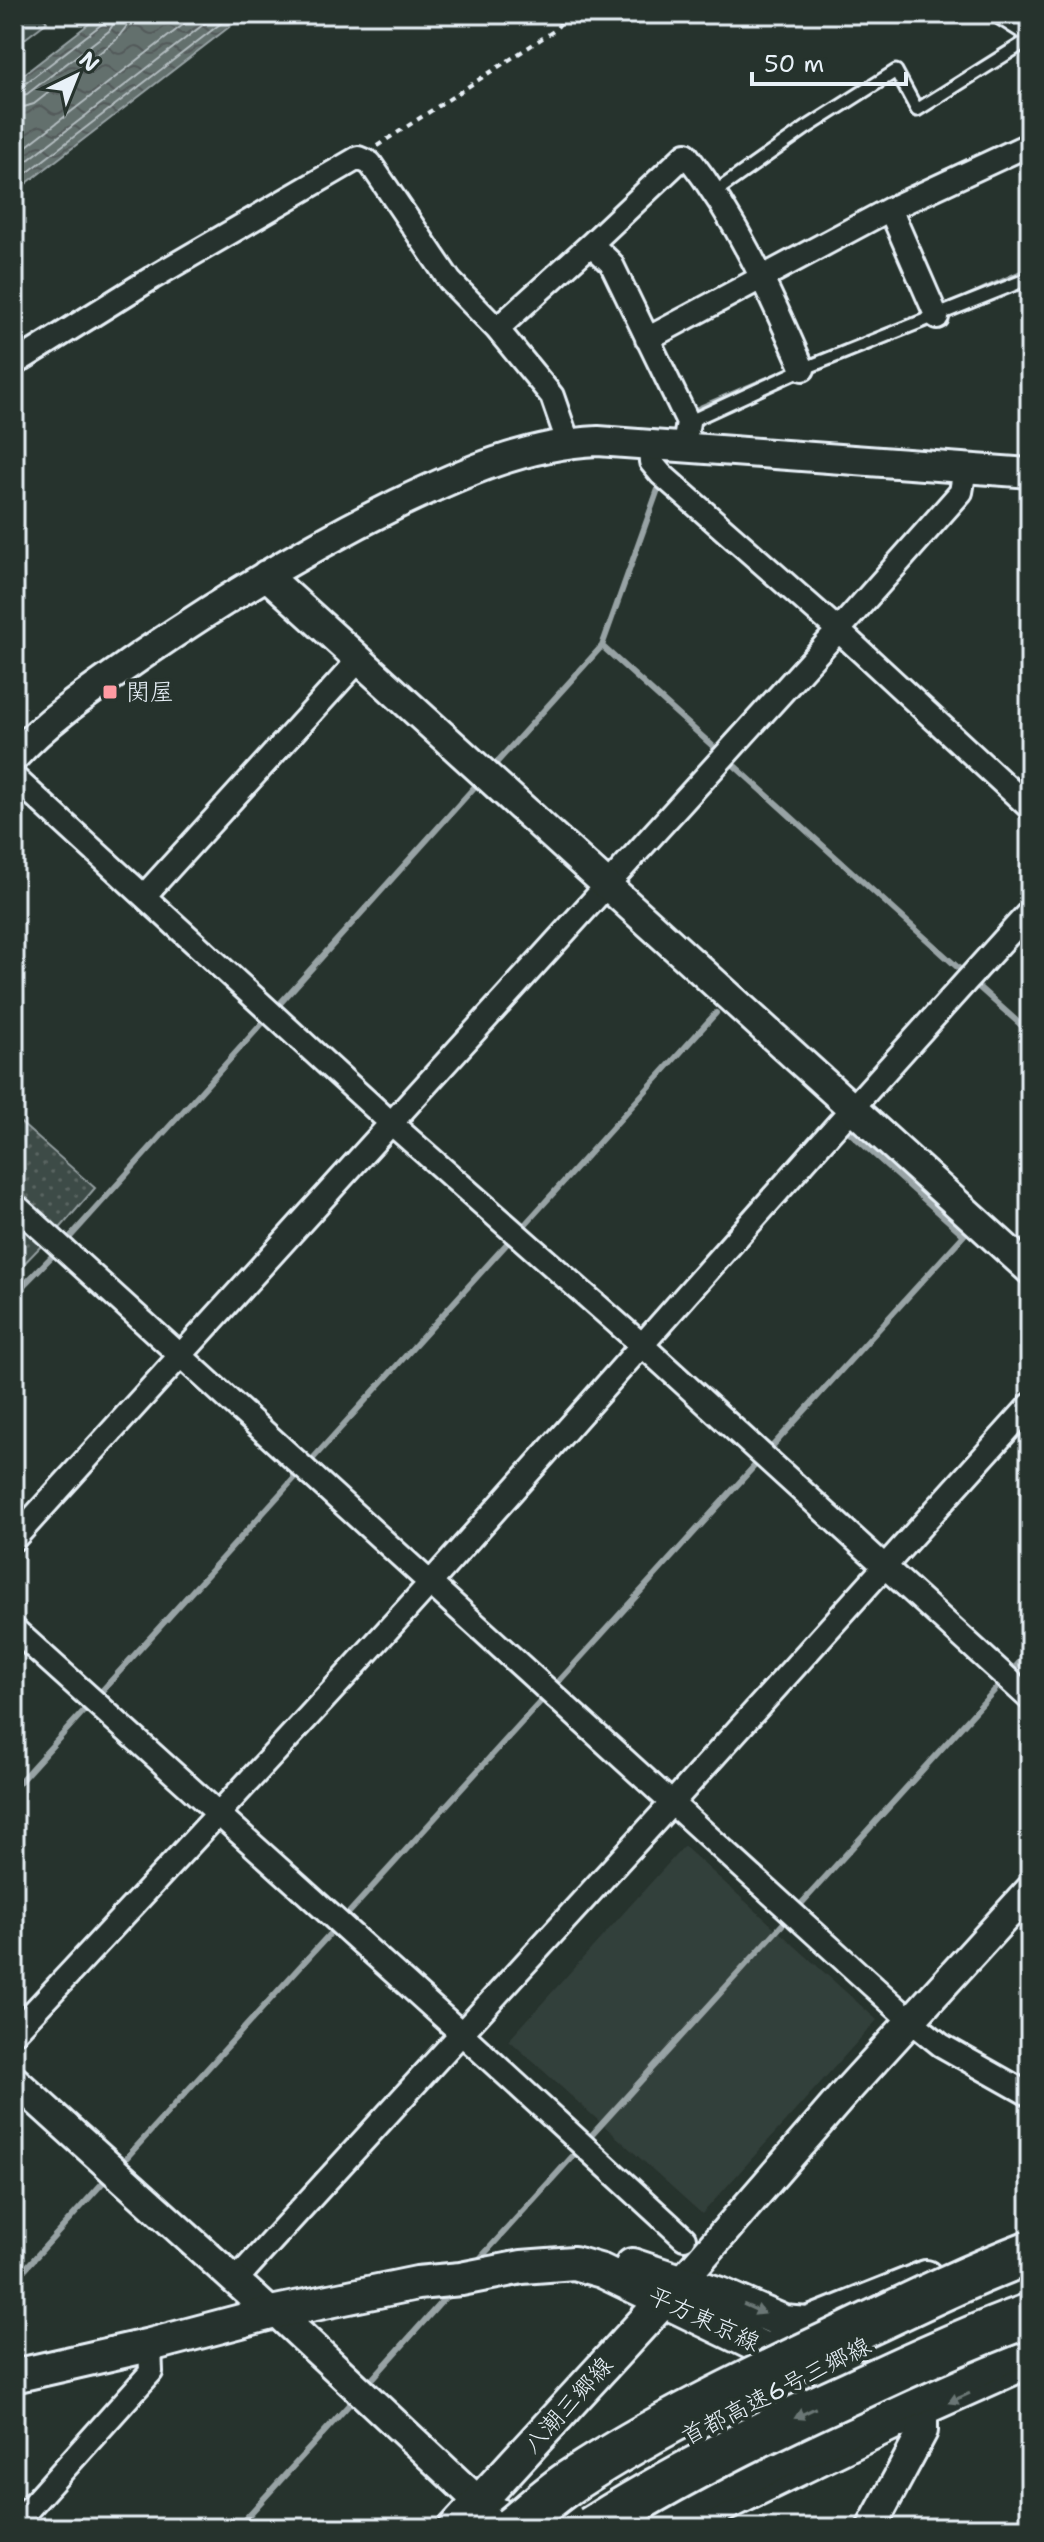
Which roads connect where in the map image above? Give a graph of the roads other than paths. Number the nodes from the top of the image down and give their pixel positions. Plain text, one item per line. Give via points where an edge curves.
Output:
1 (1003, 14) edge
2 (1030, 31) edge
3 (1030, 39) edge
4 (1030, 144) edge
5 (715, 192) junction
6 (890, 209) junction
7 (591, 244) junction
8 (763, 276) junction
9 (1030, 278) edge
10 (937, 317) junction
11 (497, 329) junction
12 (647, 339) junction
13 (14, 364) edge
14 (803, 369) junction
15 (686, 434) junction
16 (568, 442) junction
17 (650, 444) junction
18 (965, 469) junction
19 (1030, 473) edge
20 (266, 575) junction
21 (838, 630) junction
22 (358, 661) junction
23 (14, 757) edge
24 (14, 777) edge
25 (1030, 808) edge
26 (606, 886) junction
27 (144, 896) junction
28 (1030, 911) edge
29 (851, 1107) junction
30 (392, 1124) junction
31 (14, 1204) edge
32 (1030, 1270) edge
33 (642, 1345) junction
34 (180, 1357) junction
35 (1030, 1405) edge
36 (14, 1539) edge
37 (884, 1566) junction
38 (431, 1582) junction
39 (14, 1629) edge
40 (1030, 1699) edge
41 (672, 1803) junction
42 (219, 1815) junction
43 (1030, 1890) edge
44 (911, 2021) junction
45 (14, 2033) edge
46 (461, 2033) junction
47 (14, 2080) edge
48 (1030, 2095) edge
49 (684, 2238) dead end
50 (1030, 2238) edge
51 (1030, 2252) edge
52 (1030, 2279) edge
53 (235, 2281) junction
54 (672, 2291) junction
55 (273, 2313) junction
56 (1030, 2315) edge
57 (1030, 2327) edge
58 (1030, 2340) edge
59 (150, 2345) junction
60 (1030, 2366) edge
61 (14, 2376) edge
62 (923, 2414) junction
63 (496, 2515) edge
64 (14, 2525) edge
65 (455, 2528) edge
66 (532, 2528) edge
67 (592, 2528) edge
68 (637, 2528) edge
69 (679, 2528) edge
70 (871, 2528) edge

1 - 2 street
3 - 5 lane via 917,110 896,71
4 - 6 street
5 - 7 street via 686,154
5 - 8 street
6 - 8 street
6 - 10 street
7 - 11 street
7 - 12 street via 611,263
8 - 12 street
8 - 14 street
9 - 10 lane
10 - 14 lane
11 - 13 street via 450,281 370,163 358,158
11 - 16 street via 552,396
12 - 15 street
14 - 15 lane via 709,410
15 - 17 street
15 - 18 street
16 - 17 street
16 - 20 street via 441,483
17 - 21 street via 651,462 661,474
18 - 19 street
18 - 21 street via 961,492
20 - 22 street
20 - 23 street via 116,673
21 - 25 street
21 - 26 street
22 - 26 street
22 - 27 street
24 - 27 street
26 - 29 street
26 - 30 street
27 - 30 street
28 - 29 street
29 - 32 street
29 - 33 street
30 - 33 street
30 - 34 street
31 - 34 street
33 - 37 street
33 - 38 street
34 - 36 street
34 - 38 street
35 - 37 street
37 - 40 street
37 - 41 street
38 - 41 street
38 - 42 street
39 - 42 street
41 - 44 street
41 - 46 street
42 - 45 street
42 - 46 street
43 - 44 street
44 - 48 street via 941,2045
44 - 54 street
46 - 49 street
46 - 53 street
47 - 53 street
54 -> 50 main road, 平方東京線 via 720,2294 784,2322 808,2324
51 - 63 highway, bridge via 860,2328
52 - 66 highway, 首都高速6号三郷線 via 897,2331 791,2381 695,2430
53 - 55 street
54 - 55 main road, 平方東京線 via 618,2261 576,2251 525,2250 417,2283
54 - 57 main road, 平方東京線 via 760,2347 854,2377 913,2375
54 - 63 main road, 八潮三郷線
55 - 59 main road, 平方東京線
55 - 63 street
56 -> 67 highway, 首都高速6号三郷線, bridge via 809,2411
58 - 68 highway
59 - 61 main road, 平方東京線
59 - 64 street via 151,2372
60 -> 62 street
62 - 69 street
62 - 70 street via 923,2431
63 - 65 main road, 八潮三郷線
63 - 66 street

